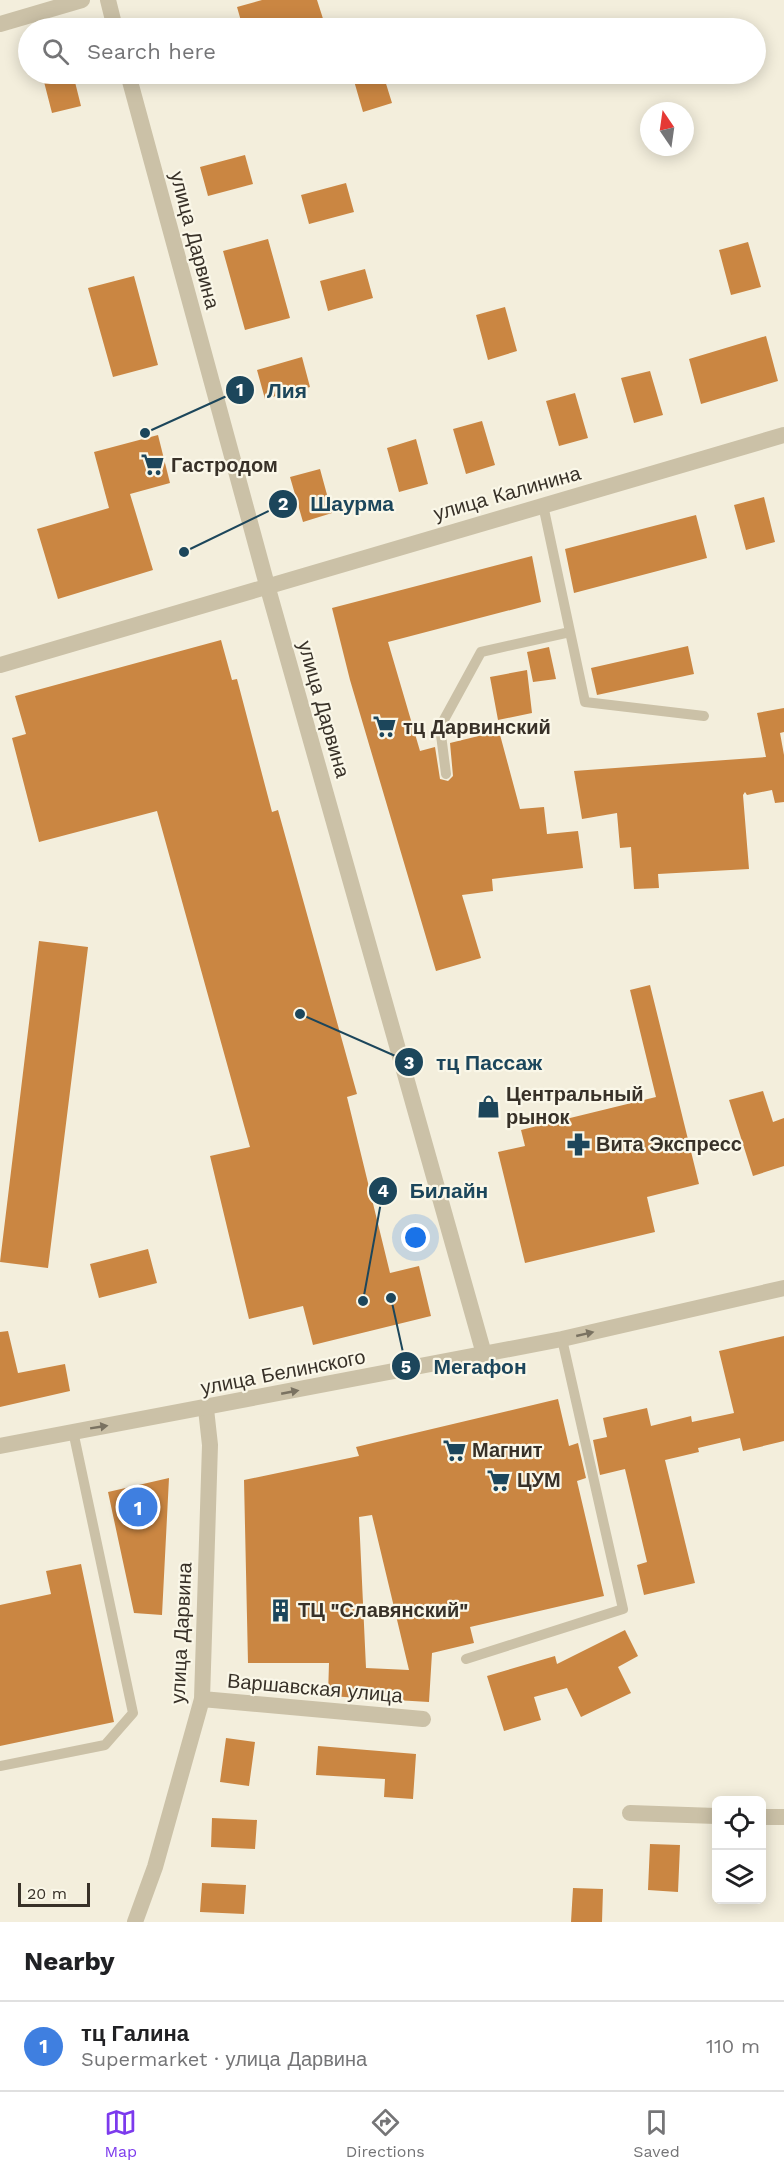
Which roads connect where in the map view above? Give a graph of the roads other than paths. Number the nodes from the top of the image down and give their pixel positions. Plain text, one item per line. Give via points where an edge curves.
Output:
1 (82, 0) edge
2 (108, 0) edge
3 (20, 18) edge
4 (112, 18) edge
5 (18, 19) edge
6 (0, 24) edge
7 (131, 84) edge
8 (784, 435) edge
9 (543, 505) junction
10 (267, 585) junction
11 (570, 632) junction
12 (0, 665) edge
13 (704, 716) dead end
14 (446, 774) dead end
15 (784, 1288) edge
16 (562, 1339) junction
17 (484, 1354) junction
18 (206, 1409) junction
19 (73, 1431) junction
20 (0, 1446) edge
21 (466, 1659) dead end
22 (202, 1699) junction
23 (423, 1719) dead end
24 (0, 1766) edge
25 (630, 1813) dead end
26 (712, 1816) edge
27 (766, 1817) edge
28 (784, 1817) edge
29 (135, 1922) edge

1 - 3 street
2 - 4 street
5 - 6 street
7 - 10 street, улица Дарвина
8 - 9 street, улица Калинина
9 - 10 street, улица Калинина
9 - 11 lane
10 - 12 street, улица Калинина
10 - 17 street, улица Дарвина
11 - 13 lane via 585,702
11 - 14 lane via 482,652 440,727
16 -> 15 street, улица Белинского
16 - 17 street, улица Белинского
16 - 21 lane via 623,1609
18 -> 17 street, улица Белинского
19 -> 18 street, улица Белинского
18 - 22 street, улица Дарвина via 210,1445
19 - 20 street, улица Белинского
19 - 24 lane via 133,1713 105,1745
22 - 23 street, Варшавская улица
22 - 29 street, улица Дарвина via 155,1867
25 - 26 street
27 - 28 street

